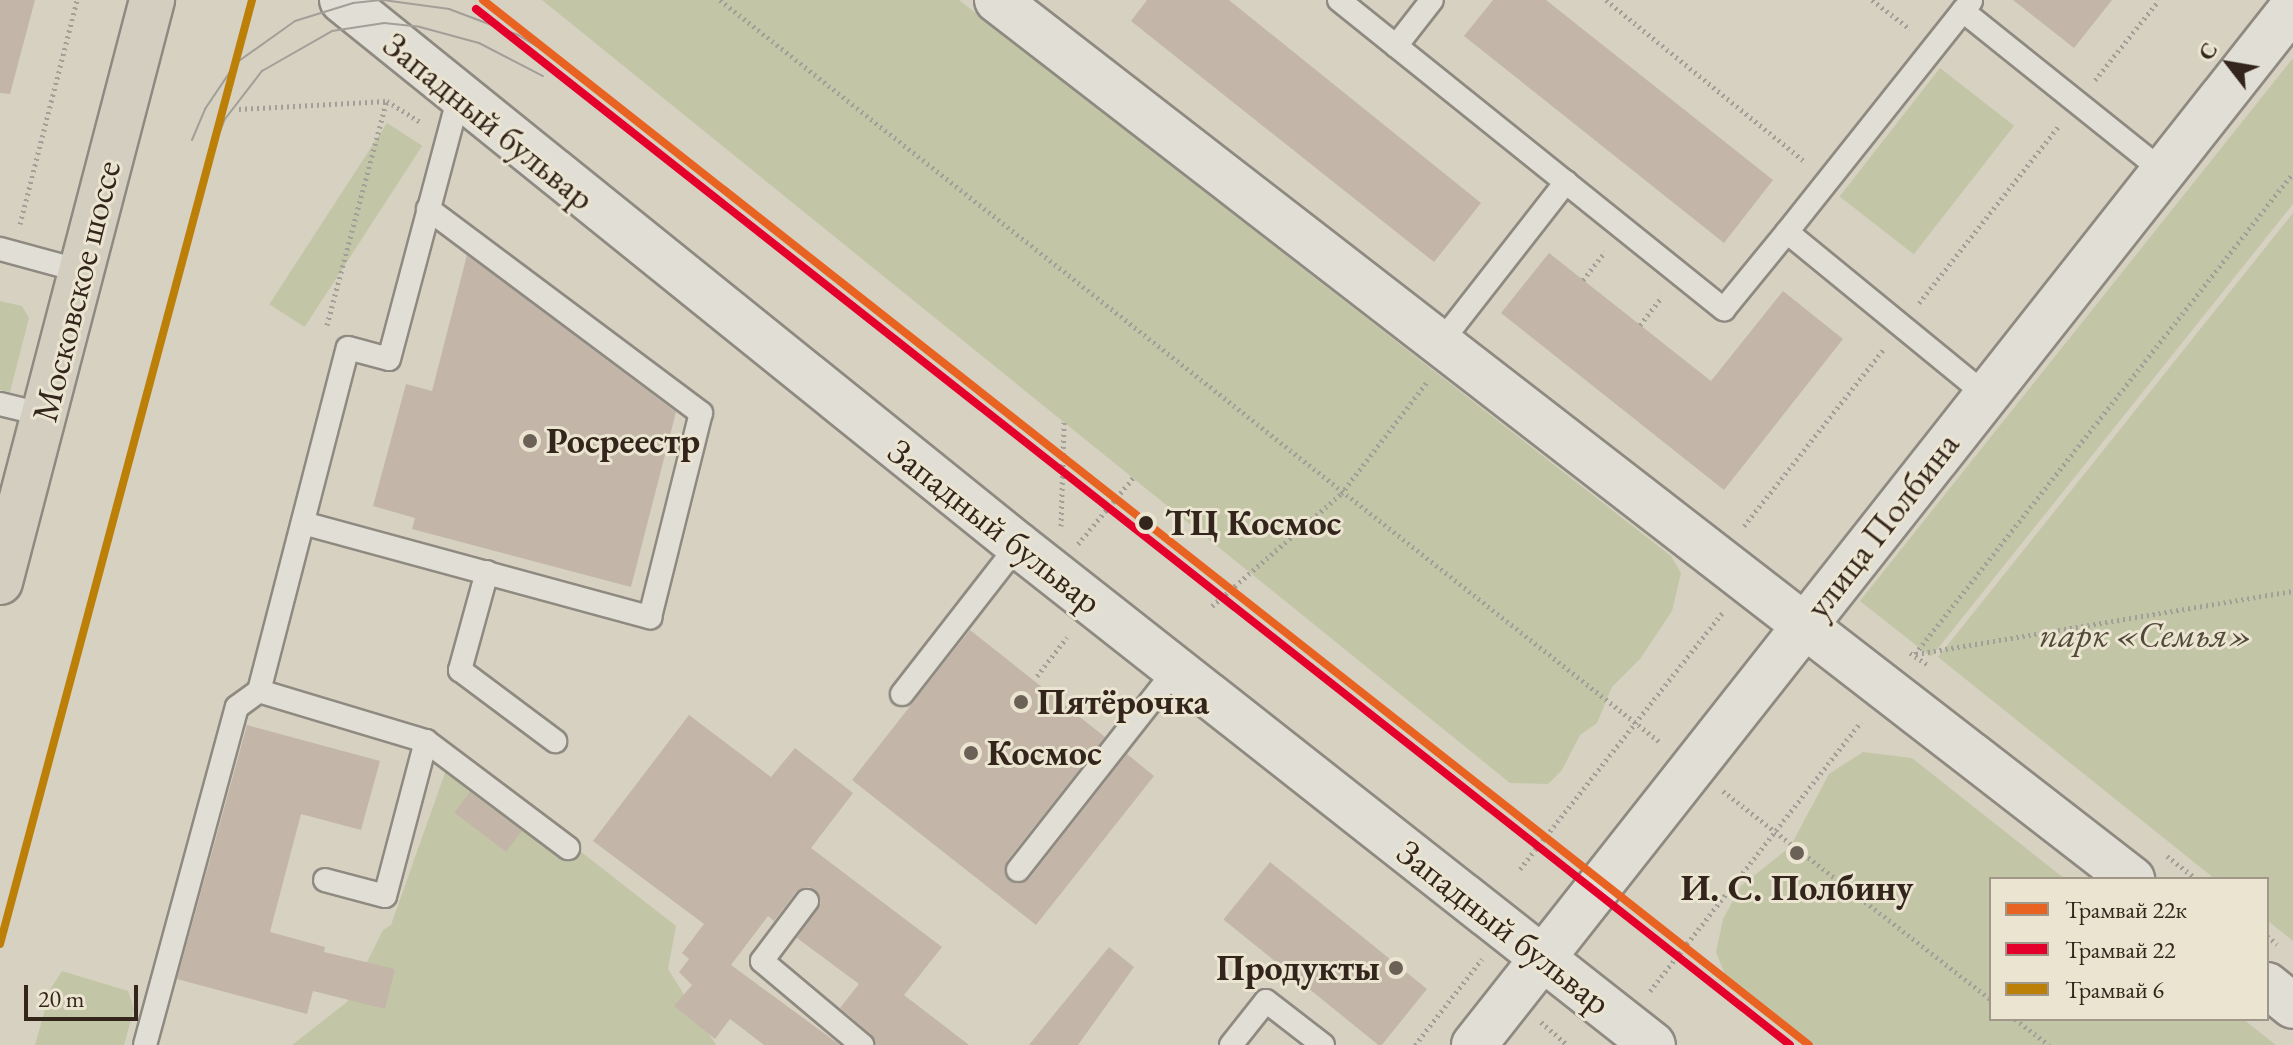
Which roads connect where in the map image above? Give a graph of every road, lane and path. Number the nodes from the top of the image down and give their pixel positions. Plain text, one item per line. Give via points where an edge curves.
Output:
1 (77, 0) edge
2 (152, 0) edge
3 (342, 0) edge
4 (720, 0) edge
5 (997, 0) edge
6 (1339, 0) edge
7 (1432, 0) edge
8 (1606, 0) edge
9 (1872, 0) edge
10 (2159, 0) edge
11 (1967, 5) edge
12 (2293, 7) edge
13 (1396, 46) junction
14 (1933, 48) junction
15 (458, 99) junction
16 (387, 101) dead end
17 (2078, 102) junction
18 (239, 109) dead end
19 (2163, 171) junction
20 (2293, 173) edge
21 (1828, 180) junction
22 (1566, 182) junction
23 (428, 209) junction
24 (1787, 232) junction
25 (6, 250) edge
26 (81, 271) junction
27 (1902, 326) junction
28 (1447, 346) junction
29 (1985, 394) junction
30 (0, 404) edge
31 (45, 415) junction
32 (1064, 422) dead end
33 (1133, 478) dead end
34 (1341, 494) junction
35 (303, 523) junction
36 (1736, 536) dead end
37 (1060, 538) dead end
38 (1018, 545) junction
39 (1069, 555) dead end
40 (487, 572) junction
41 (0, 582) edge
42 (2293, 591) edge
43 (1731, 603) dead end
44 (1212, 606) dead end
45 (1805, 622) junction
46 (1070, 633) dead end
47 (1915, 654) junction
48 (1176, 669) junction
49 (1037, 676) dead end
50 (1888, 687) junction
51 (259, 691) junction
52 (902, 694) dead end
53 (1636, 724) junction
54 (426, 741) junction
55 (555, 741) dead end
56 (1692, 768) junction
57 (1774, 830) junction
58 (568, 848) dead end
59 (1520, 869) dead end
60 (1018, 870) dead end
61 (2129, 877) edge
62 (325, 880) dead end
63 (807, 901) dead end
64 (1542, 957) junction
65 (1483, 958) dead end
66 (2269, 987) edge
67 (1989, 998) edge
68 (2293, 1006) edge
69 (2018, 1021) edge
70 (1639, 1034) edge
71 (145, 1045) edge
72 (862, 1045) edge
73 (1231, 1045) edge
74 (1323, 1045) edge
75 (1415, 1045) edge
76 (1474, 1045) edge
77 (2049, 1045) edge

1 - 25 path
2 - 26 main road, Московское шоссе
3 - 15 street, Западный бульвар
4 - 34 path
5 - 28 street
6 - 13 lane
7 - 13 lane
8 - 21 path
9 - 14 path
10 - 17 path
11 - 14 lane
11 - 17 lane
12 - 19 street, улица Полбина
13 - 22 lane
14 - 21 lane
15 - 23 lane
15 - 38 street, Западный бульвар
16 - 18 path
17 - 19 lane
17 - 27 path
19 - 29 street, улица Полбина
20 - 47 path
21 - 24 lane
22 - 24 lane via 1724,309
22 - 28 lane
23 - 35 lane via 389,359 348,348
23 - 40 lane via 701,413 650,617
24 - 27 lane
25 - 26 lane
26 - 31 main road, Московское шоссе
27 - 29 lane
27 - 36 path
28 - 34 path
28 - 45 street
29 - 45 street, улица Полбина
30 - 31 lane
31 - 41 main road, Московское шоссе
32 - 37 path
33 - 39 path
34 - 44 path
34 - 53 path
35 - 40 lane
35 - 51 lane
38 - 48 street, Западный бульвар
38 - 52 lane
40 - 55 lane via 460,670
42 - 47 path
43 - 53 path
45 - 50 street
45 - 56 street, улица Полбина
46 - 49 path
47 - 50 path
48 - 60 lane
48 - 64 street, Западный бульвар
50 - 57 path
50 - 61 street
51 - 54 lane
51 - 71 lane via 237,707
53 - 56 path
53 - 59 path
54 - 58 lane
54 - 62 lane via 385,896
56 - 57 path
56 - 64 street, улица Полбина
57 - 67 path
57 - 70 path
63 - 72 lane via 762,961
64 - 70 street, Западный бульвар
64 - 76 street, улица Полбина
65 - 75 path
66 - 68 street
69 - 77 path
73 - 74 lane via 1266,1001

